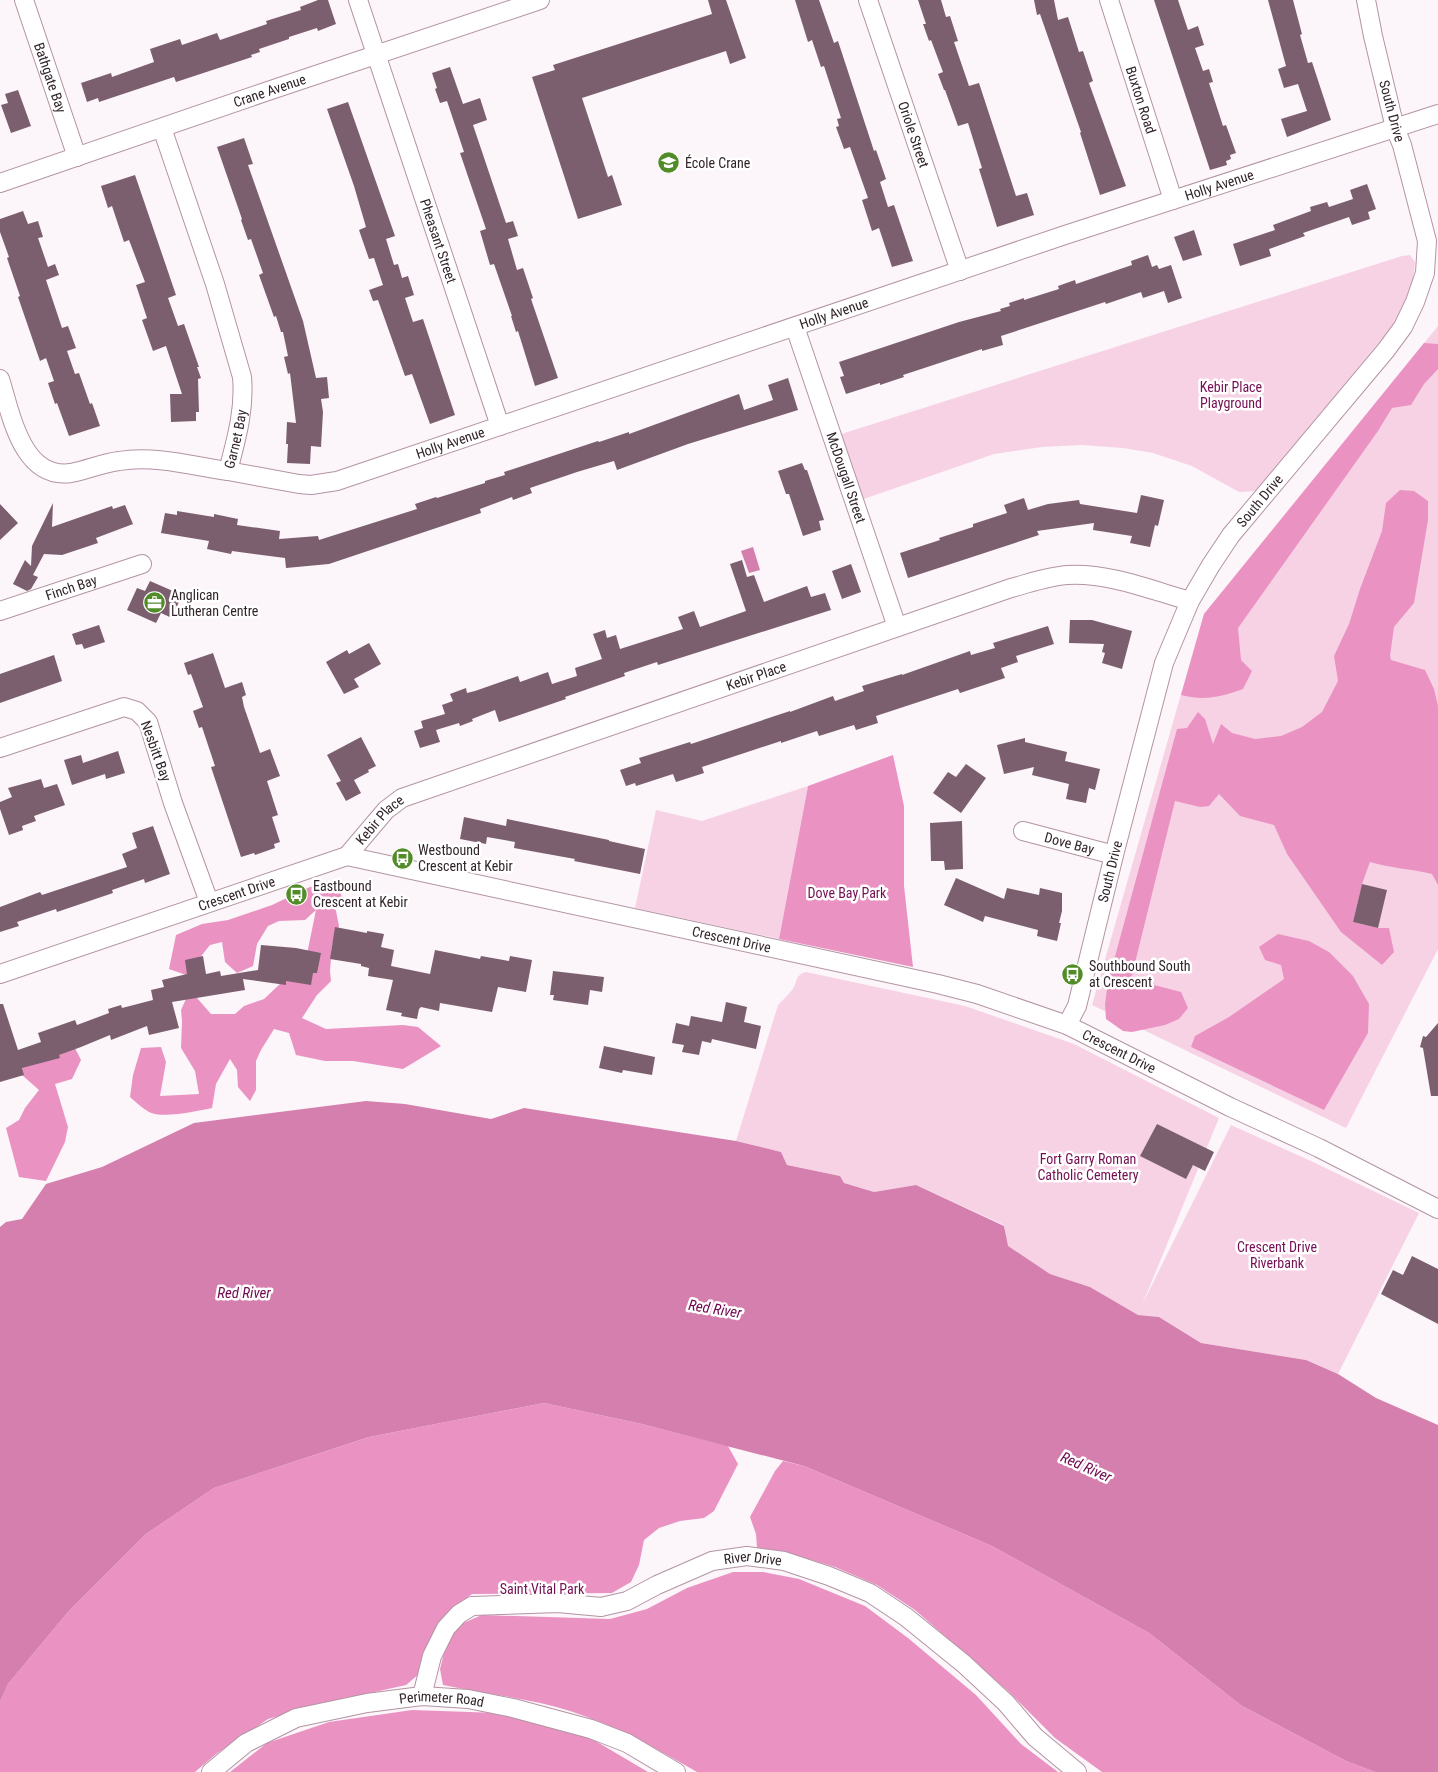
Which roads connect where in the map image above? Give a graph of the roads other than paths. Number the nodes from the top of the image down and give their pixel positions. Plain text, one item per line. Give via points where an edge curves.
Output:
1 (24, 0) edge
2 (358, 0) edge
3 (540, 0) edge
4 (868, 0) edge
5 (1109, 0) edge
6 (1366, 0) edge
7 (376, 55) junction
8 (1438, 114) edge
9 (162, 128) junction
10 (1395, 128) junction
11 (77, 157) junction
12 (0, 183) edge
13 (1173, 200) junction
14 (960, 271) junction
15 (795, 326) junction
16 (0, 379) edge
17 (500, 426) junction
18 (228, 471) junction
19 (142, 564) dead end
20 (1190, 601) junction
21 (0, 611) edge
22 (897, 627) junction
23 (0, 748) edge
24 (1023, 831) dead end
25 (1114, 855) junction
26 (347, 856) junction
27 (209, 902) junction
28 (0, 974) edge
29 (1067, 1025) junction
30 (1438, 1209) edge
31 (422, 1696) junction
32 (211, 1772) edge
33 (676, 1772) edge
34 (1077, 1772) edge

1 - 11 street, Bathgate Bay
2 - 7 street
3 - 7 street, Crane Avenue
4 - 14 street, Oriole Street
5 - 13 street, Buxton Road
6 - 10 street, South Drive
7 - 9 street, Crane Avenue
7 - 17 street, Pheasant Street
8 - 10 street, Holly Avenue
9 - 11 street, Crane Avenue
9 - 18 street, Garnet Bay via 215,284 242,377 242,416
10 - 13 street, Holly Avenue
10 - 20 street, South Drive via 1427,240 1424,273 1415,302 1403,327 1386,350 1231,534
11 - 12 street, Crane Avenue
13 - 14 street, Holly Avenue
14 - 15 street, Holly Avenue
15 - 17 street, Holly Avenue
15 - 22 street, McDougall Street
16 - 18 street, Garnet Bay via 24,448 41,467 70,473 119,461 148,459
17 - 18 street, Holly Avenue via 323,484 299,484
19 - 21 street, Finch Bay
20 - 22 street, Kebir Place via 1108,578 1070,575 1012,588
20 - 25 street, South Drive via 1164,663
22 - 26 street, Kebir Place via 402,798 386,810
23 - 27 street, Nesbitt Bay via 124,707 137,711 148,722
24 - 25 street, Dove Bay
25 - 29 street, South Drive via 1077,1006
26 - 27 street, Crescent Drive
26 - 29 street, Crescent Drive via 938,984
27 - 28 street, Crescent Drive
29 - 30 street, Crescent Drive
31 - 32 street, Perimeter Road via 367,1703 296,1718 246,1743
31 - 33 street, Perimeter Road via 478,1701 591,1729 627,1743
31 - 34 street, River Drive via 432,1656 446,1628 472,1606 601,1606 627,1600 712,1561 747,1556 784,1561 870,1593 906,1617 964,1664 1035,1737

